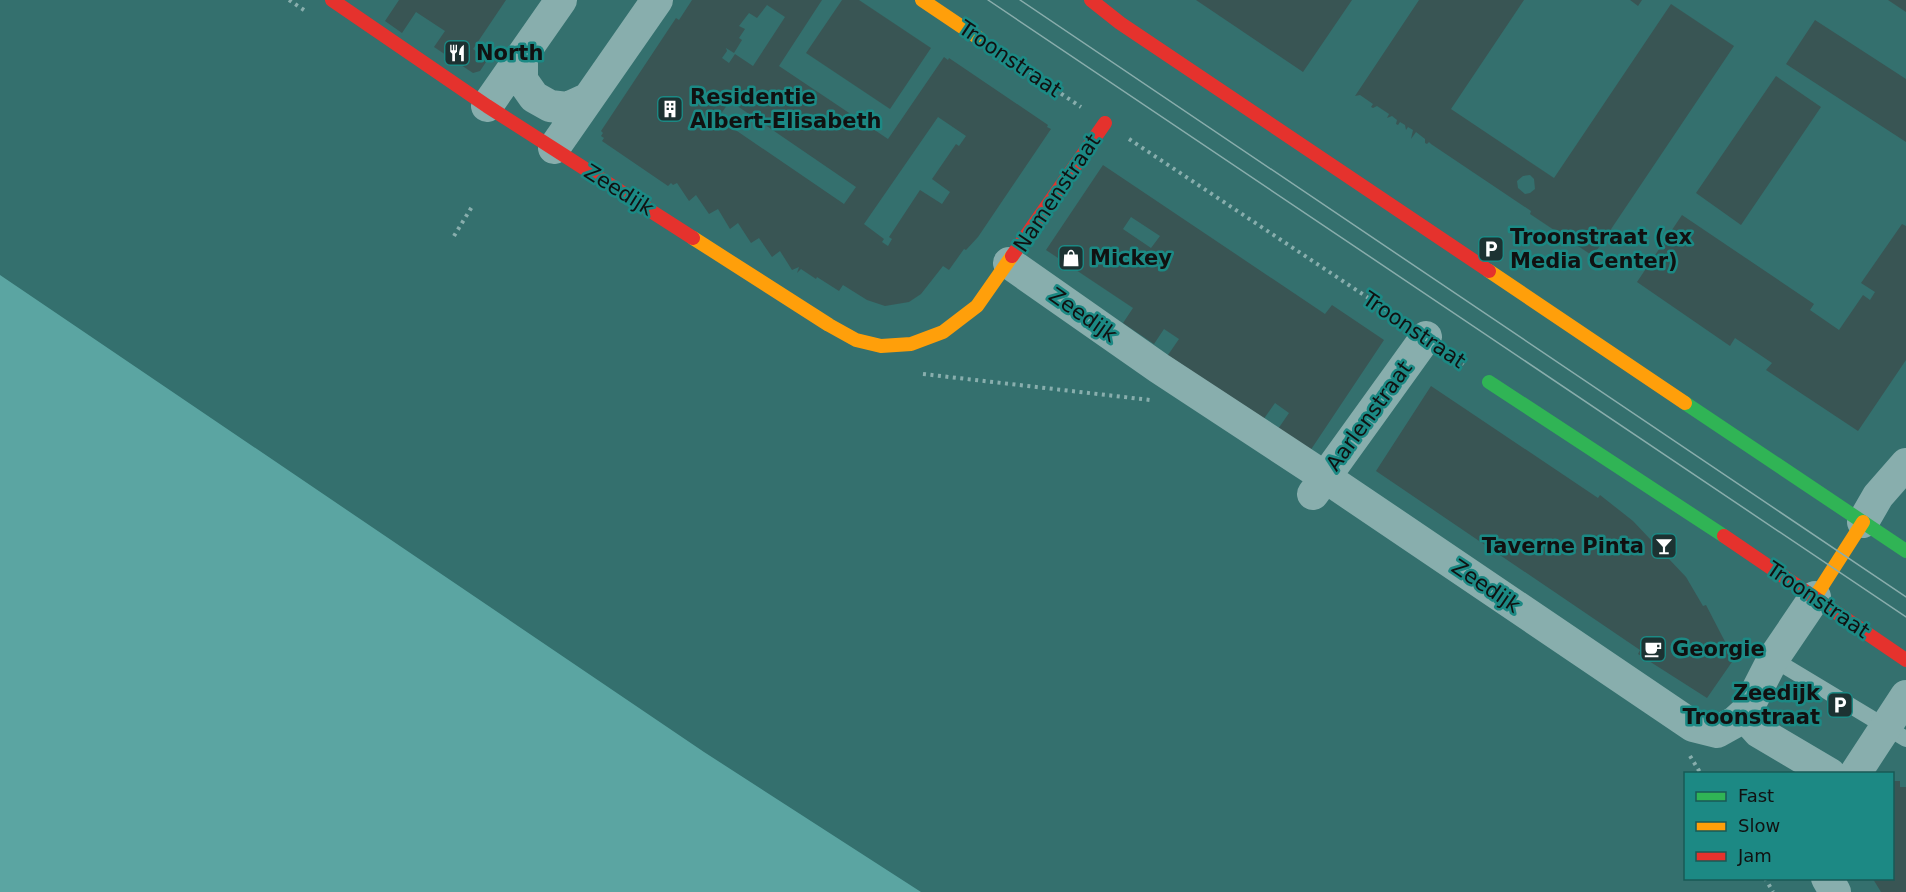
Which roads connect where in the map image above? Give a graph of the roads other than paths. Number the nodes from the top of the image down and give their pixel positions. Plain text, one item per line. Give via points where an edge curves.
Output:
1 (332, 0) edge
2 (561, 0) edge
3 (657, 0) edge
4 (922, 0) edge
5 (1091, 0) edge
6 (980, 39) road end
7 (522, 56) junction
8 (589, 98) junction
9 (486, 106) junction
10 (1105, 123) road end
11 (554, 148) junction
12 (1009, 263) junction
13 (1426, 337) road end
14 (1489, 382) road end
15 (1906, 464) edge
16 (1319, 486) junction
17 (1863, 522) junction
18 (1906, 551) edge
19 (1815, 597) junction
20 (1773, 659) junction
21 (1906, 660) edge
22 (1906, 696) edge
23 (1746, 712) junction
24 (1895, 733) edge
25 (1827, 772) edge
26 (1857, 772) edge

1 - 9 main road, Zeedijk
2 - 7 street
3 - 8 street
4 - 6 main road, Troonstraat
5 - 17 main road
7 - 8 street via 522,80 534,97 550,106 567,108
7 - 9 street
8 - 11 street
9 - 11 main road, Zeedijk
10 - 12 main road, Namenstraat
11 - 12 main road, Zeedijk via 856,340 880,346 910,344 943,332 977,306
12 - 16 street, Zeedijk
13 - 16 street, Aarlenstraat
14 - 19 main road, Troonstraat
15 - 17 street via 1878,496
16 - 23 street, Zeedijk via 1693,726 1717,732
17 - 18 main road
17 - 19 main road
19 - 20 street
19 - 21 main road, Troonstraat
20 - 23 street
20 - 24 lane
22 - 24 street
23 - 25 street via 1759,732
24 - 26 street

